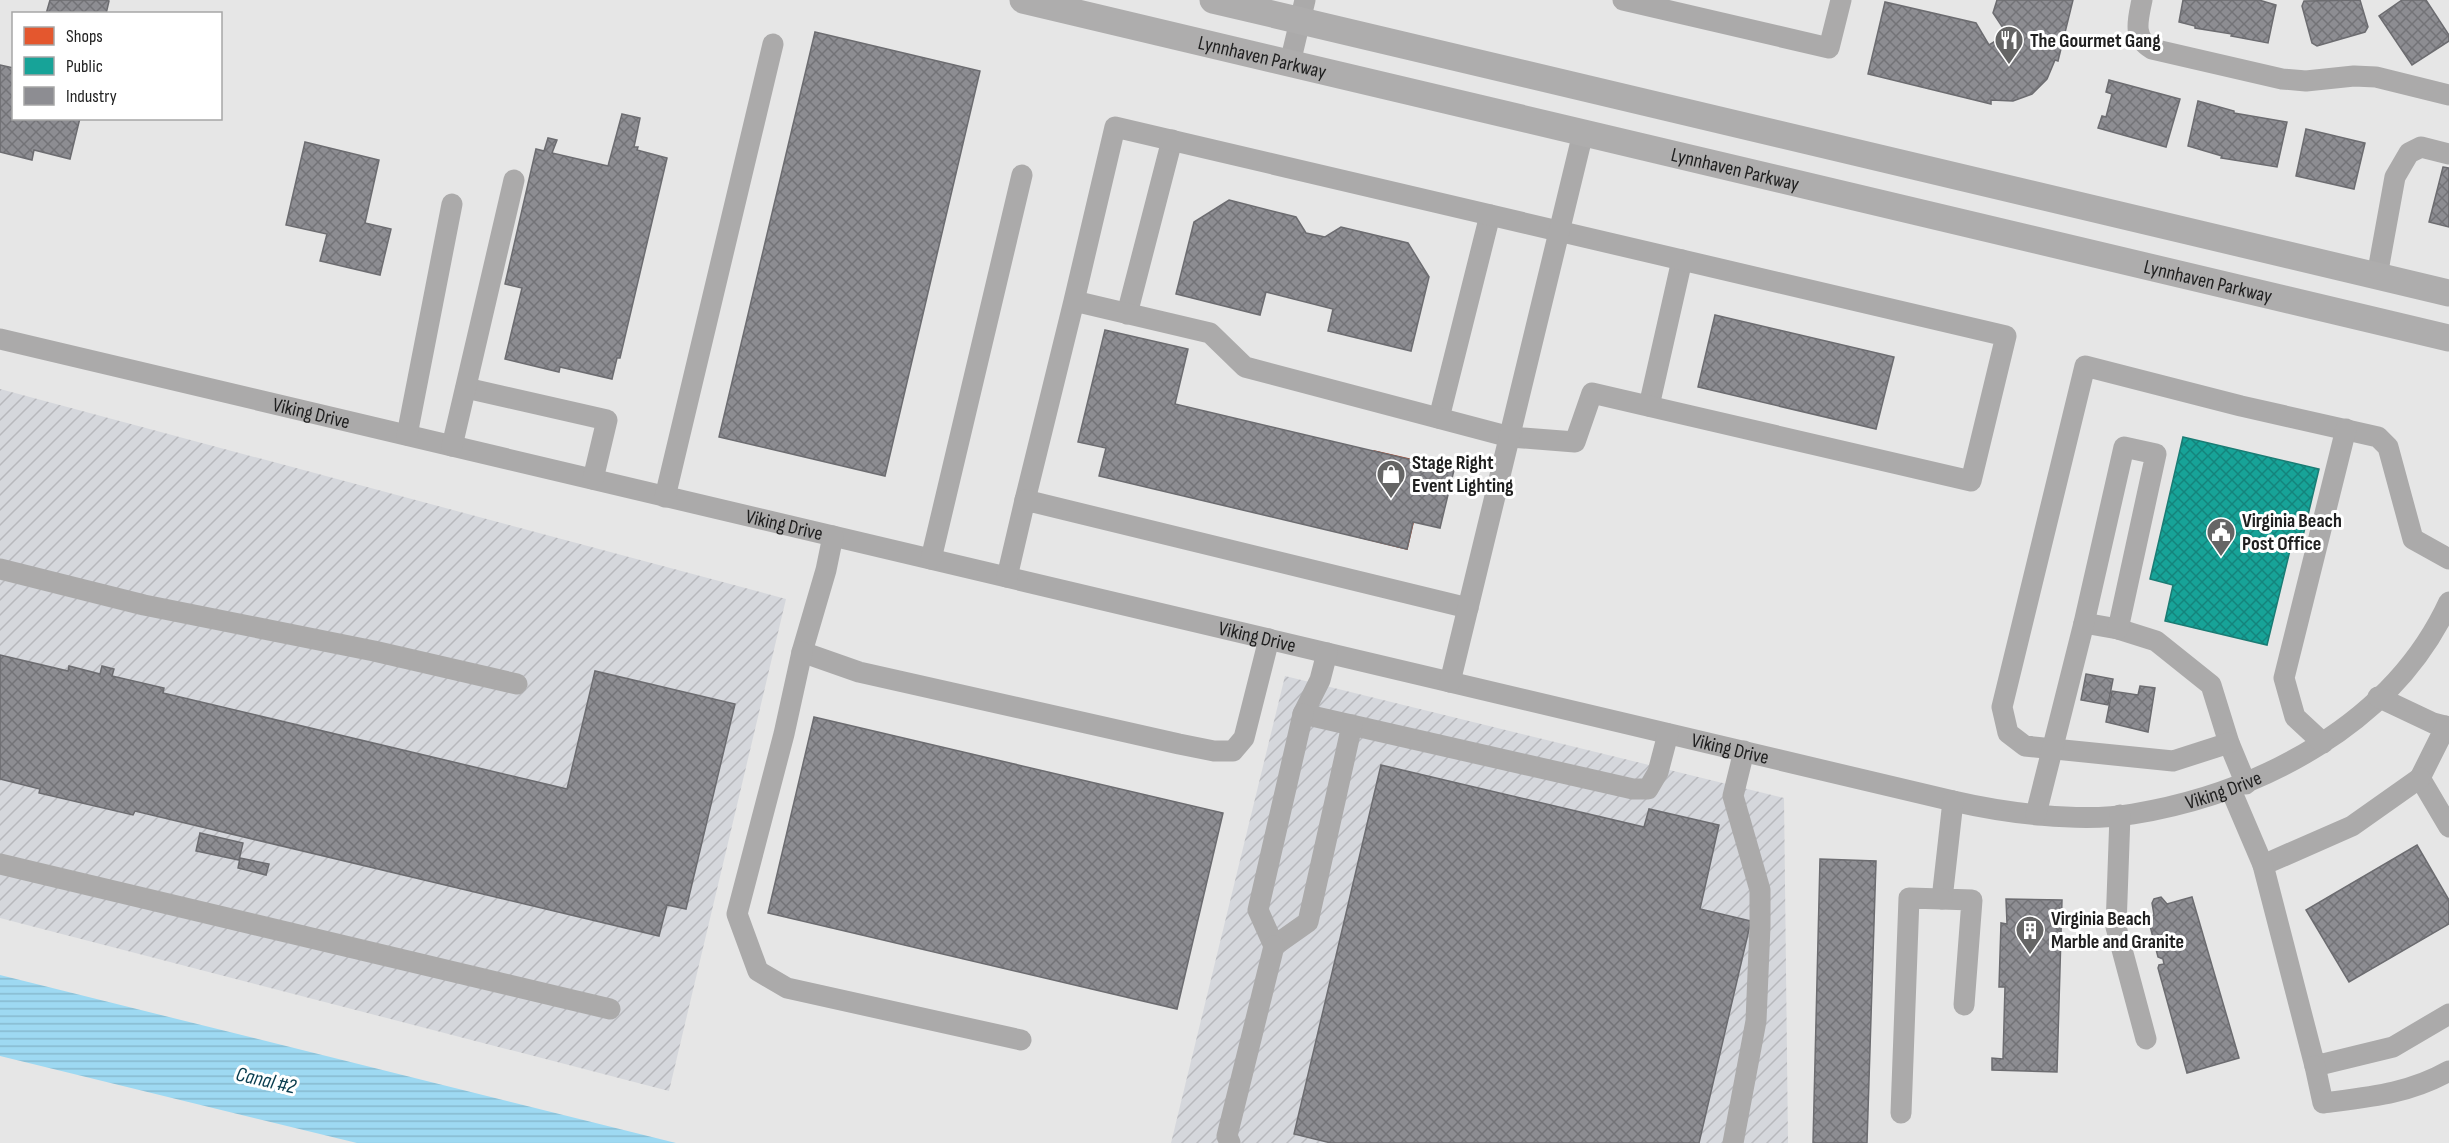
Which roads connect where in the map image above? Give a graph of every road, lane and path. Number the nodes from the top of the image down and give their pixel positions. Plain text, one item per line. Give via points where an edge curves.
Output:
1 (1023, 0) edge
2 (1213, 0) edge
3 (1623, 0) edge
4 (1841, 0) edge
5 (2142, 0) edge
6 (1302, 10) edge
7 (773, 44) dead end
8 (1290, 63) junction
9 (2449, 95) edge
10 (1583, 133) junction
11 (1172, 140) junction
12 (2449, 154) edge
13 (1022, 175) dead end
14 (514, 180) dead end
15 (452, 204) dead end
16 (1490, 215) junction
17 (1559, 231) junction
18 (1682, 260) junction
19 (2377, 276) junction
20 (2449, 293) edge
21 (1074, 301) junction
22 (1127, 314) junction
23 (2449, 338) edge
24 (0, 339) edge
25 (466, 388) junction
26 (1649, 406) junction
27 (1439, 418) junction
28 (2346, 429) junction
29 (407, 435) junction
30 (1510, 437) junction
31 (452, 446) junction
32 (593, 479) junction
33 (665, 496) junction
34 (1025, 500) junction
35 (833, 536) junction
36 (931, 559) junction
37 (2449, 559) edge
38 (0, 569) edge
39 (1007, 577) junction
40 (2449, 602) edge
41 (1468, 608) junction
42 (2084, 623) junction
43 (2118, 629) junction
44 (1269, 639) junction
45 (802, 652) junction
46 (1327, 653) junction
47 (1450, 682) junction
48 (517, 684) dead end
49 (2378, 697) junction
50 (1303, 714) junction
51 (1352, 726) junction
52 (2448, 726) edge
53 (1668, 734) junction
54 (2229, 743) junction
55 (2324, 743) junction
56 (2050, 749) junction
57 (1744, 751) junction
58 (2420, 778) junction
59 (2239, 787) junction
60 (1953, 801) junction
61 (2036, 814) junction
62 (2120, 815) junction
63 (2449, 827) edge
64 (0, 864) edge
65 (2263, 865) junction
66 (1942, 899) junction
67 (1274, 946) junction
68 (1964, 1005) dead end
69 (610, 1009) dead end
70 (2449, 1014) edge
71 (2146, 1039) dead end
72 (1021, 1040) dead end
73 (2315, 1066) junction
74 (2449, 1071) edge
75 (1901, 1113) dead end
76 (1230, 1143) edge
77 (1733, 1143) edge

1 - 8 main road, Lynnhaven Parkway
2 - 6 main road
3 - 4 street via 1829,48
5 - 9 street via 2136,26 2139,37 2152,49 2282,79 2376,77
6 - 8 street
6 - 19 main road
7 - 33 street
8 - 10 main road, Lynnhaven Parkway
10 - 17 street
10 - 23 main road, Lynnhaven Parkway
11 - 16 street
11 - 21 street via 1115,127
11 - 22 street
12 - 19 street via 2421,147 2409,153 2394,177
13 - 36 street
14 - 25 street
15 - 29 street
16 - 17 street
16 - 27 street
17 - 18 street
17 - 30 street
18 - 26 street
18 - 26 street via 2006,336 1971,481
19 - 20 main road
21 - 22 street
21 - 34 street
22 - 27 street via 1210,333 1245,367
24 - 29 street, Viking Drive
25 - 31 street
25 - 32 street via 607,420
26 - 30 street via 1592,393 1575,442
27 - 30 street
28 - 37 street via 2378,436 2388,447 2413,539
28 - 55 street via 2284,678 2295,717
28 - 56 street via 2085,366 2002,707 2008,733 2025,746
29 - 31 street, Viking Drive
30 - 41 street
31 - 32 street, Viking Drive
32 - 33 street, Viking Drive
33 - 35 street, Viking Drive
34 - 39 street
34 - 41 street
35 - 36 street, Viking Drive
35 - 45 street
36 - 39 street, Viking Drive
38 - 48 street via 144,605
39 - 44 street, Viking Drive
40 - 49 street, Viking Drive via 2412,660
41 - 47 street
42 - 43 street
42 - 43 street via 2124,447 2156,454
42 - 56 street
43 - 54 street via 2156,641 2211,685
44 - 45 street via 1244,738 1233,751 1179,744 859,672
44 - 46 street, Viking Drive
45 - 72 street via 736,914 758,971 787,988
46 - 47 street, Viking Drive
46 - 50 street via 1320,680
47 - 53 street, Viking Drive
49 - 52 street
49 - 55 street, Viking Drive
50 - 51 street
50 - 67 street via 1258,910
51 - 53 street via 1634,789 1648,789 1658,772
51 - 67 street via 1308,922
52 - 58 street
53 - 57 street, Viking Drive
54 - 56 street via 2174,760
54 - 59 street
55 - 59 street, Viking Drive
56 - 61 street
57 - 60 street, Viking Drive
57 - 77 street via 1733,795 1760,890 1760,926 1756,1021
58 - 63 street
58 - 65 street via 2352,826
59 - 62 street, Viking Drive
59 - 65 street
60 - 61 street, Viking Drive
60 - 66 street
61 - 62 street, Viking Drive
62 - 71 street via 2116,927
64 - 69 street
65 - 73 street
66 - 68 street via 1972,900
66 - 75 street via 1909,898
67 - 76 street via 1227,1136
70 - 73 street via 2393,1047
73 - 74 street via 2323,1103 2400,1092

